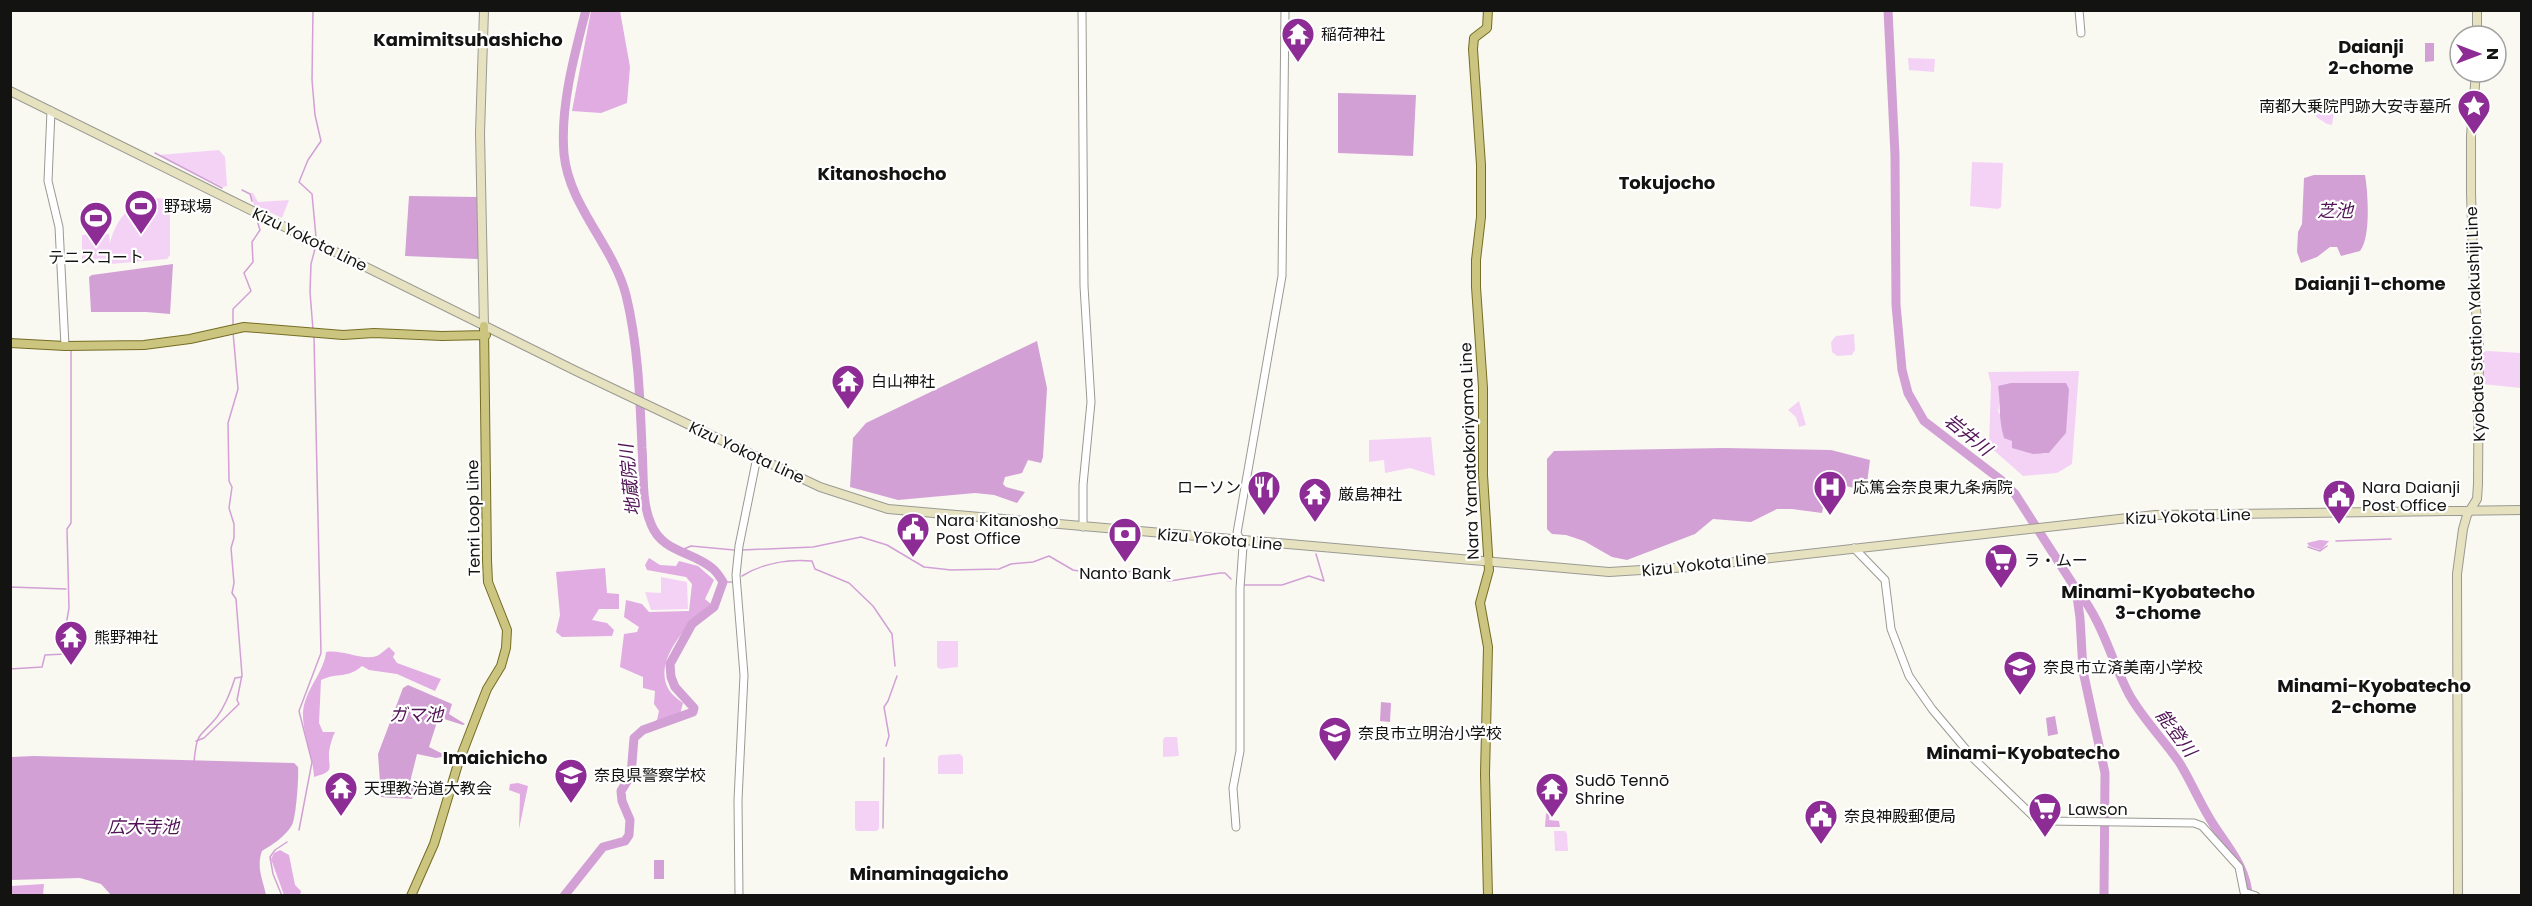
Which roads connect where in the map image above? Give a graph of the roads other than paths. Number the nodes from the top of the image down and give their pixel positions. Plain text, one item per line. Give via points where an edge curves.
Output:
1 (484, 10) edge
2 (1082, 10) edge
3 (1285, 10) edge
4 (1488, 10) edge
5 (2079, 10) edge
6 (2080, 33) dead end
7 (2475, 84) edge
8 (10, 91) edge
9 (51, 111) junction
10 (485, 330) junction
11 (10, 343) edge
12 (65, 346) junction
13 (757, 457) junction
14 (2471, 510) junction
15 (2522, 510) edge
16 (1083, 527) junction
17 (1240, 540) junction
18 (1854, 548) junction
19 (1488, 562) junction
20 (1236, 827) dead end
21 (2251, 894) edge
22 (411, 896) edge
23 (739, 896) edge
24 (1488, 896) edge
25 (2458, 896) edge

1 - 10 main road via 480,133
2 - 16 street via 1084,286 1090,386
3 - 17 street via 1282,276 1237,533
4 - 19 main road, Nara Yamatokoriyama Line via 1487,28 1474,38 1473,49 1481,165 1476,287
5 - 6 street
7 - 14 main road, Kyobate Station Yakushiji Line via 2471,193 2480,436 2477,499
8 - 9 main road, Kizu Yokota Line
9 - 10 main road, Kizu Yokota Line
9 - 12 street via 48,181 59,227
10 - 12 main road via 442,336 343,335 244,327 148,344
10 - 13 main road, Kizu Yokota Line
10 - 22 main road, Tenri Loop Line via 488,582 507,630 506,648 478,711 434,844
11 - 12 main road
13 - 16 main road, Kizu Yokota Line via 820,487 888,509
13 - 23 street via 736,583 744,675 738,800
14 - 15 main road, Kizu Yokota Line
14 - 18 main road, Kizu Yokota Line via 2169,515
14 - 25 main road, Kyobate Station Yakushiji Line via 2463,528 2457,574
16 - 17 main road, Kizu Yokota Line
17 - 19 main road, Kizu Yokota Line
17 - 20 street via 1240,751 1233,788
18 - 19 main road, Kizu Yokota Line via 1633,572
18 - 21 street via 1885,580 1891,629 1909,676 1974,759 2034,817 2046,821 2194,823 2202,826 2239,867 2244,892
19 - 24 main road, Nara Yamatokoriyama Line via 1480,603 1488,647

